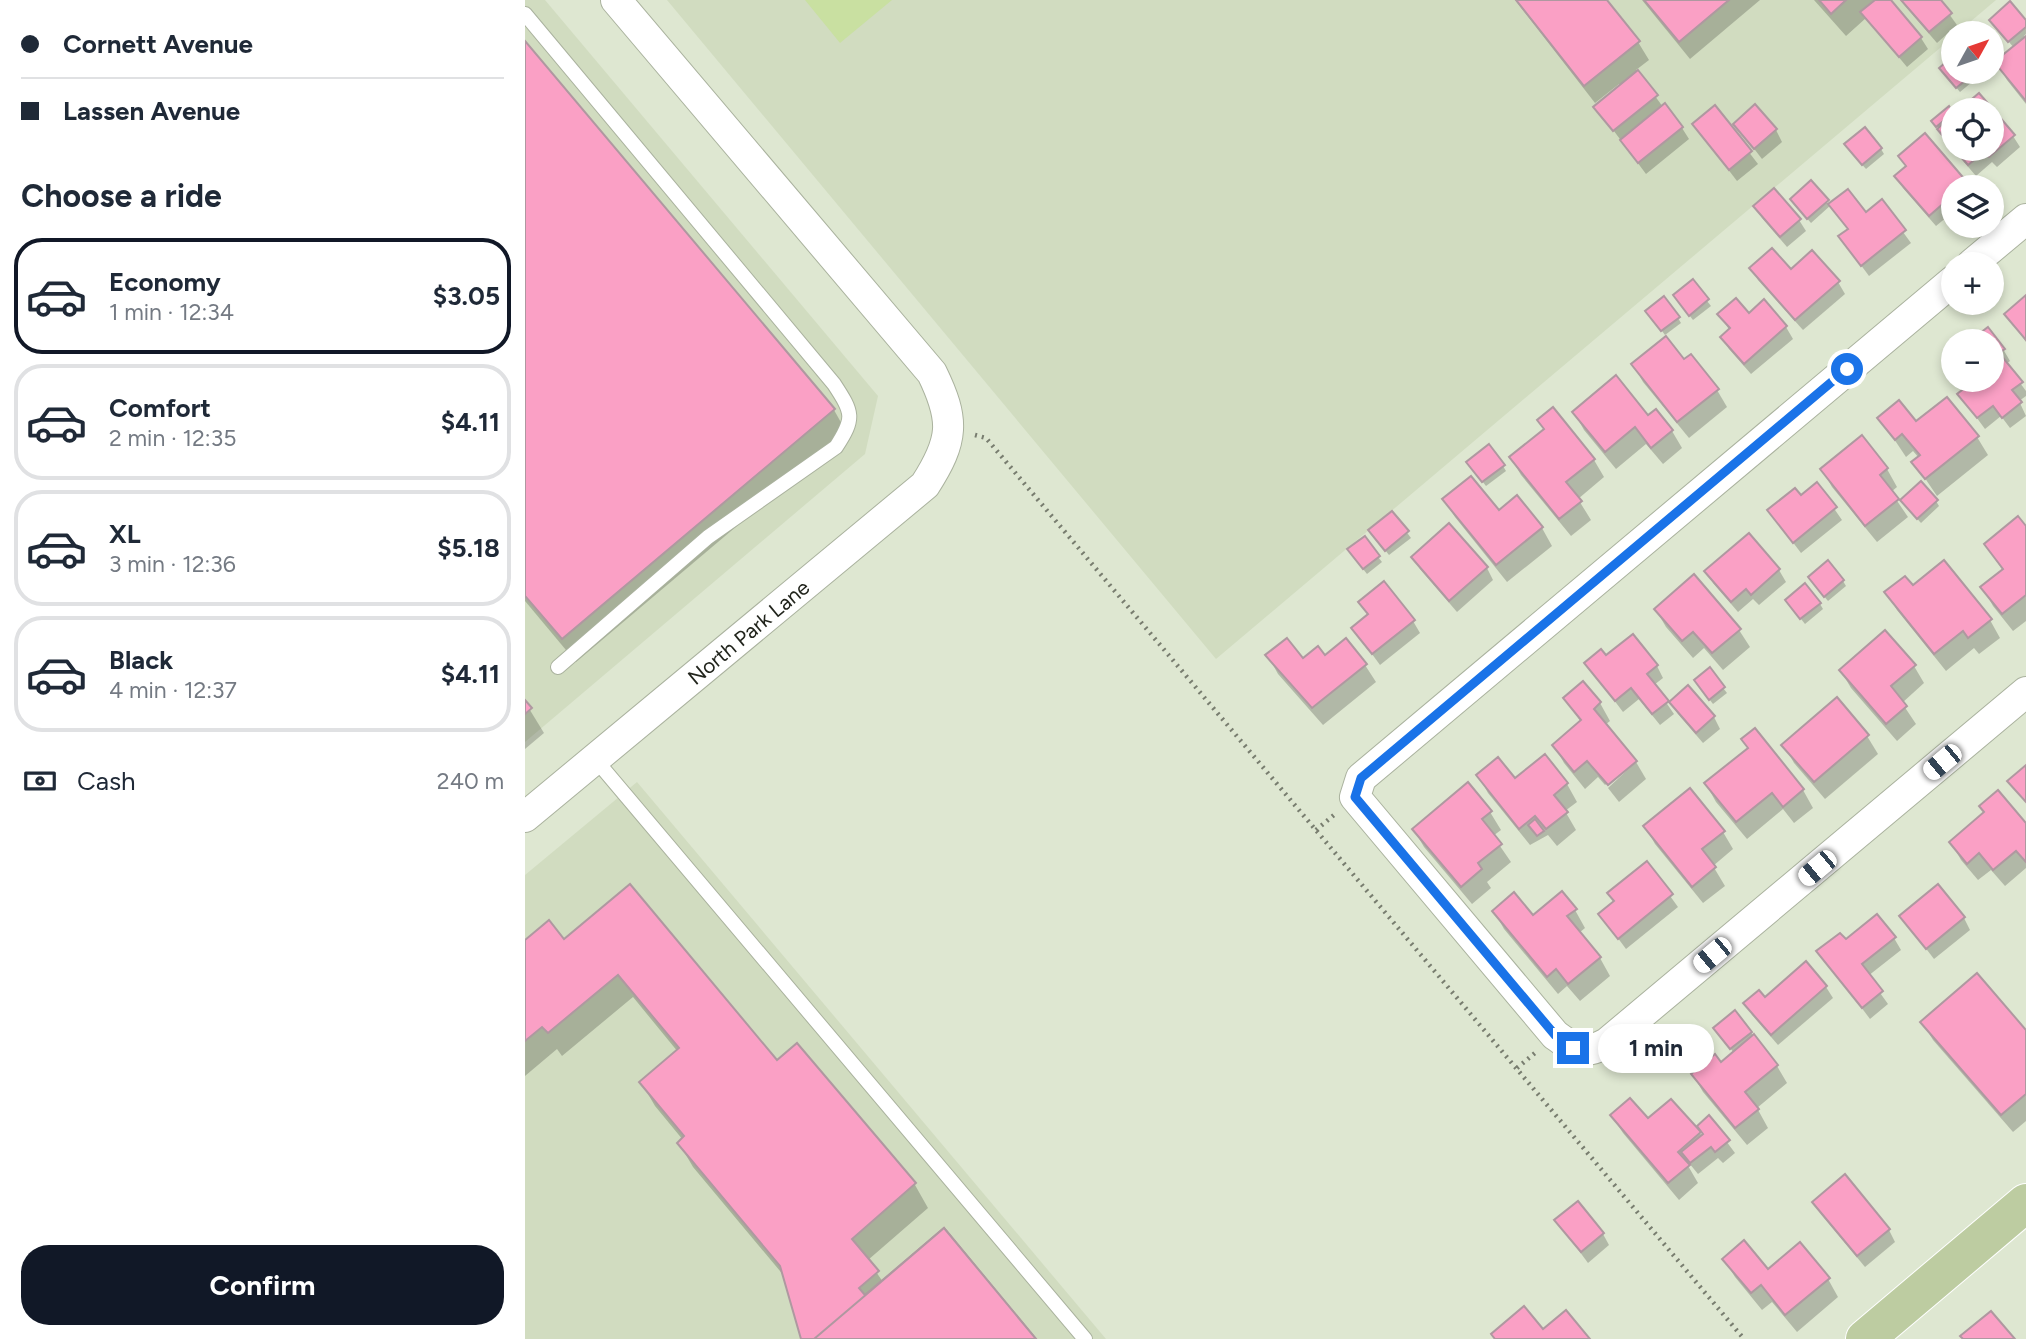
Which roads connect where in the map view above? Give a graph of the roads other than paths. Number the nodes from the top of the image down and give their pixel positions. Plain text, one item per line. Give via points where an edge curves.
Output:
1 (616, 0) edge
2 (525, 14) edge
3 (2026, 219) edge
4 (1986, 252) edge
5 (1941, 291) edge
6 (558, 667) dead end
7 (2026, 692) edge
8 (595, 759) junction
9 (525, 817) edge
10 (2026, 1203) edge
11 (1878, 1335) edge
12 (1085, 1339) edge

1 - 8 street, North Park Lane via 932,373 945,400 950,427 939,462 925,485
2 - 6 lane via 849,406 849,427 836,447 708,537
3 - 4 street
5 - 7 street via 1361,778 1355,797 1555,1035 1573,1048 1590,1052 1607,1043
8 - 9 street, North Park Lane
8 - 12 lane
10 - 11 main road

